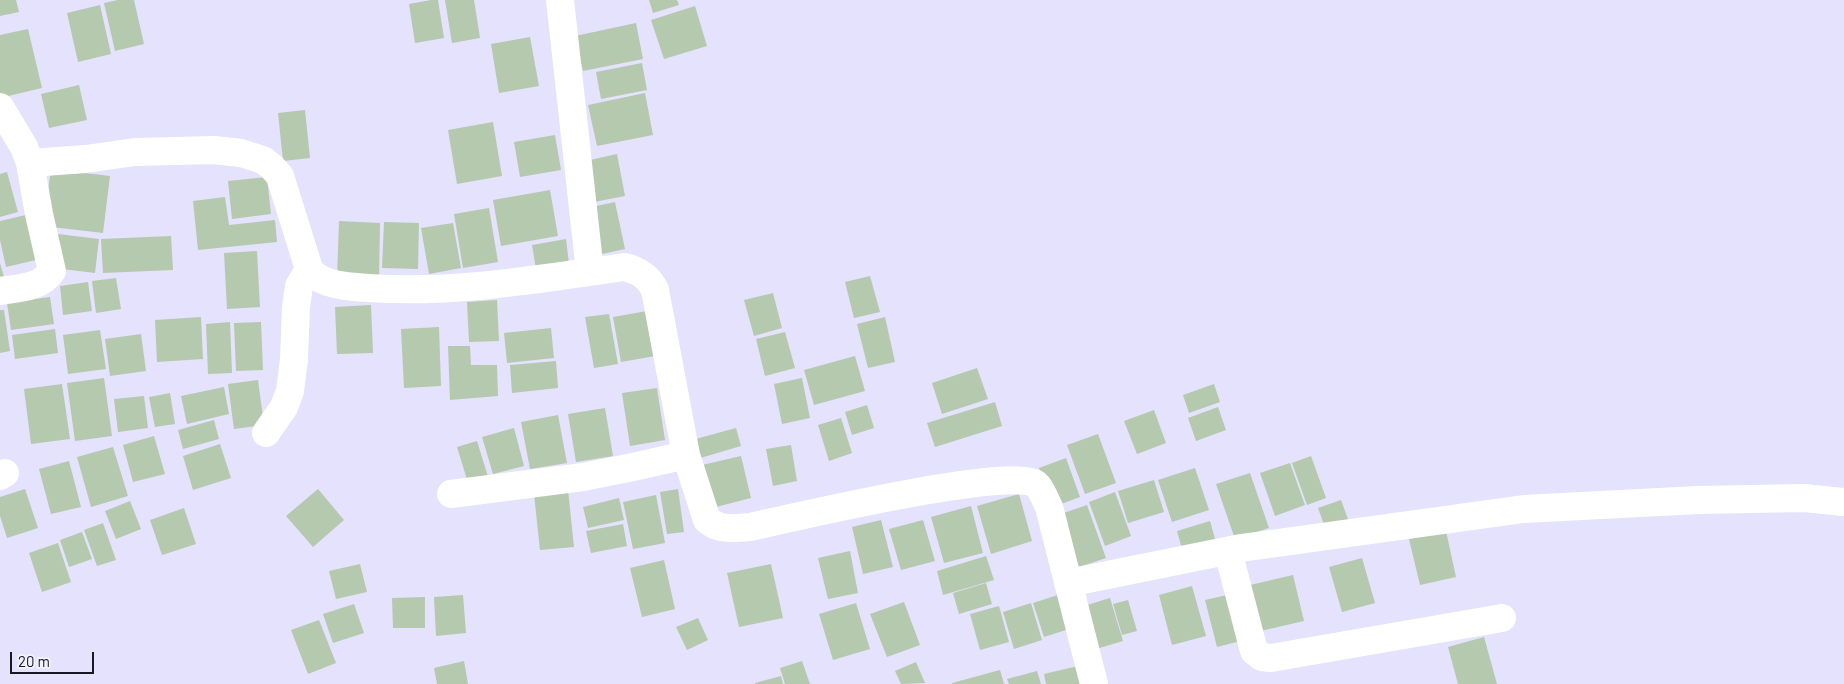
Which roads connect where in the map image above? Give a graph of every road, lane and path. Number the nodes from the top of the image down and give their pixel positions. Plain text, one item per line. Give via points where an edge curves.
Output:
1 (560, 0) edge
2 (0, 107) edge
3 (30, 163) junction
4 (309, 269) junction
5 (590, 272) junction
6 (0, 290) edge
7 (266, 433) dead end
8 (686, 455) junction
9 (451, 494) dead end
10 (1844, 502) edge
11 (1228, 551) junction
12 (1068, 583) junction
13 (1502, 618) dead end
14 (1094, 684) edge

1 - 5 street
2 - 3 street
3 - 4 street via 135,152 214,150 263,160 280,176
3 - 6 street via 52,271 48,278 37,284
4 - 5 street via 315,277 346,286 401,290 518,282
4 - 7 street via 299,286 290,391 284,407
5 - 8 street via 624,267 650,280 655,290
8 - 9 street via 583,477
8 - 12 street via 707,520 713,526 728,529 944,487 1001,480 1035,483 1048,507
10 - 11 street via 1804,498 1698,500 1524,509
11 - 12 street
11 - 13 street via 1254,651 1262,657 1272,658
12 - 14 street

